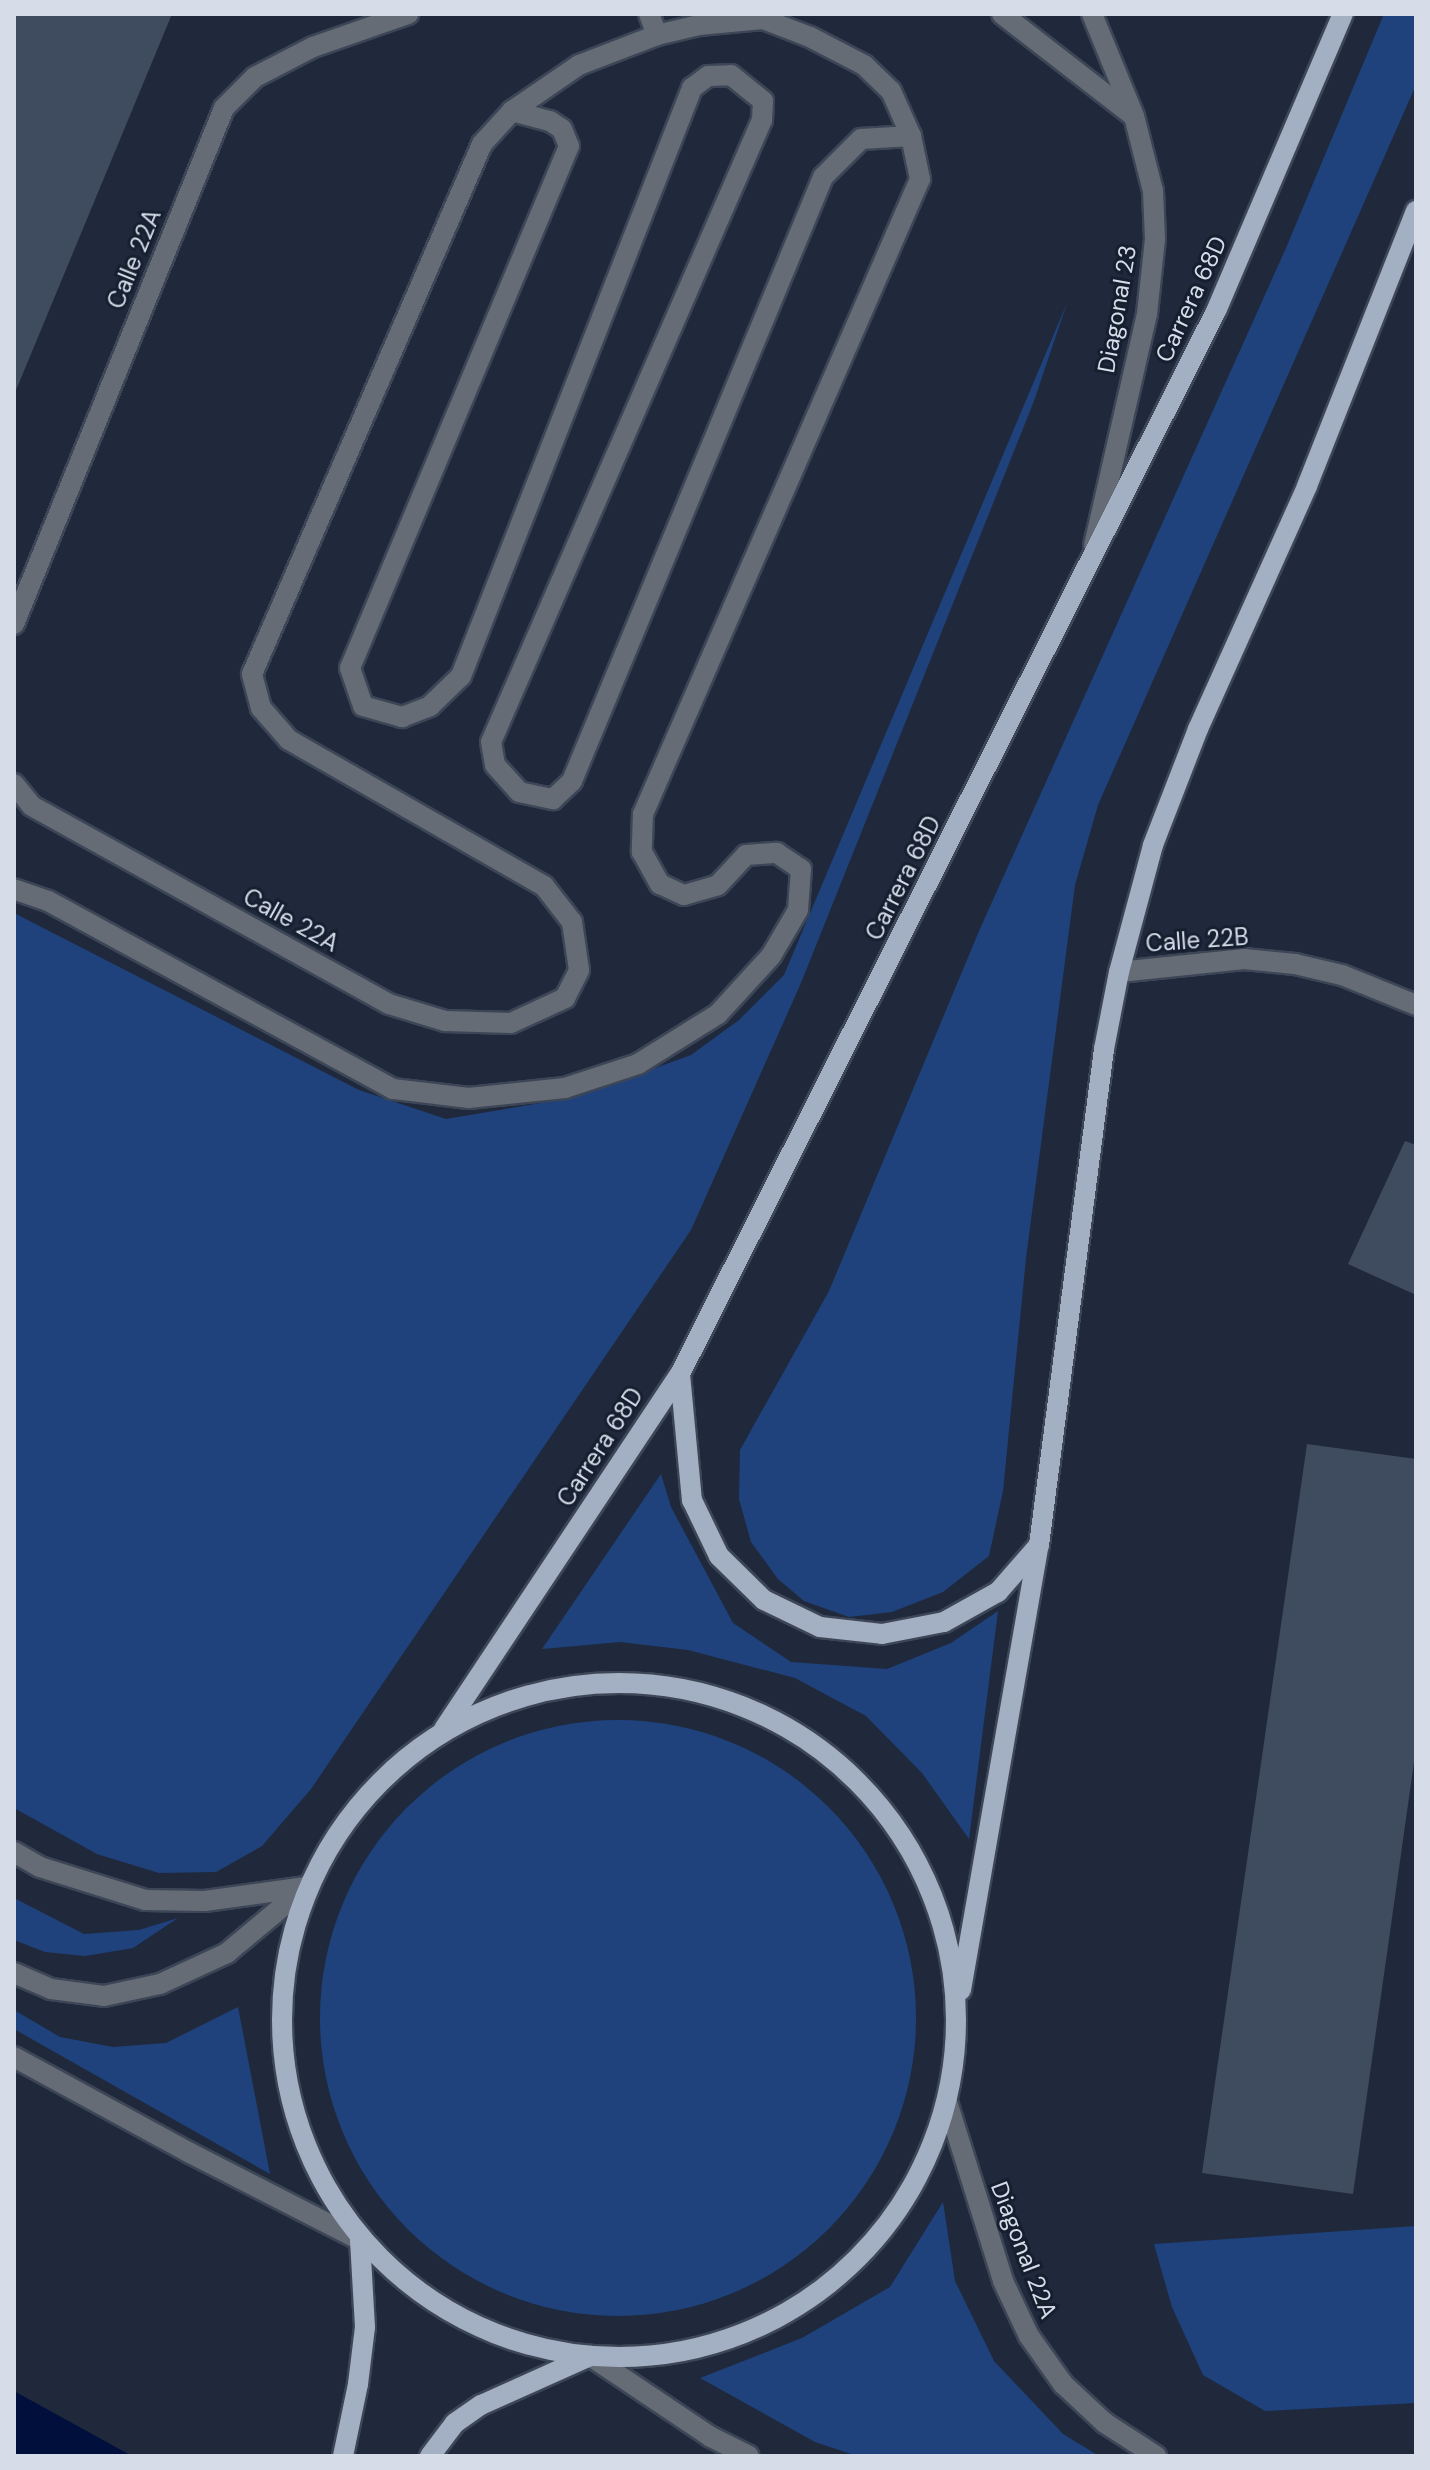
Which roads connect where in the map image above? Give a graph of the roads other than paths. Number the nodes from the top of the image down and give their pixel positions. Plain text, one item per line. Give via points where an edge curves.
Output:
1 (408, 14) edge
2 (649, 14) edge
3 (1002, 14) edge
4 (1092, 14) edge
5 (1343, 14) edge
6 (657, 35) junction
7 (512, 111) junction
8 (1134, 116) junction
9 (911, 136) junction
10 (1416, 211) edge
11 (1088, 570) junction
12 (14, 624) edge
13 (14, 784) edge
14 (14, 889) edge
15 (1119, 972) junction
16 (1416, 1005) edge
17 (680, 1374) junction
18 (1039, 1545) junction
19 (443, 1730) junction
20 (14, 1852) edge
21 (306, 1887) junction
22 (14, 1973) edge
23 (959, 2002) junction
24 (14, 2057) edge
25 (948, 2105) junction
26 (360, 2240) junction
27 (590, 2356) junction
28 (343, 2456) edge
29 (430, 2456) edge
30 (749, 2456) edge
31 (1156, 2456) edge

1 - 12 street, Calle 22A via 313,47 255,77 224,108
2 - 6 street
3 - 8 street
4 - 8 street, Diagonal 23
5 - 11 main road, Carrera 68D via 1217,309
6 - 7 street via 579,65
6 - 9 street via 763,19 810,37 864,65 891,91
7 - 9 street via 550,121 562,129 569,146 350,668 363,706 402,717 430,706 461,676 692,88 708,76 731,75 763,101 762,120 491,742 495,765 519,792 553,799 572,781 823,177 861,139
7 - 13 street, Calle 22A via 482,144 252,674 261,708 289,740 544,886 572,922 579,970 565,998 511,1023 445,1021 389,1004 32,806
8 - 11 street, Diagonal 23 via 1153,191 1155,239 1147,314
9 - 14 street via 920,179 643,814 642,852 660,884 684,895 718,885 746,855 777,853 801,869 798,910 771,956 718,1014 638,1064 565,1088 469,1098 393,1089 48,901
10 - 15 main road via 1307,486 1198,729 1153,845
11 - 17 main road, Carrera 68D
15 - 16 street, Calle 22B via 1244,959 1295,964 1342,975
15 - 18 main road via 1104,1049
17 - 18 main road via 692,1500 719,1556 764,1600 820,1627 882,1634 944,1622 998,1592
17 - 19 main road, Carrera 68D
18 - 23 main road
19 - 21 main road via 362,1798
19 - 23 main road via 536,1691 639,1681 731,1699 824,1748 894,1819 941,1910
20 - 21 street via 40,1867 145,1900 205,1901
21 - 22 street via 227,1953 160,1984 104,1996 51,1989
21 - 26 main road via 281,1982 282,2059 293,2114 317,2176
23 - 25 main road via 958,2054
24 - 26 street
25 - 27 main road via 916,2184 864,2254 795,2308 713,2344 652,2356
25 - 31 street, Diagonal 22A via 1003,2281 1029,2336 1063,2384 1105,2423
26 - 27 main road via 439,2305 504,2337
26 - 28 main road via 365,2327
27 - 29 main road via 481,2405 455,2423
27 - 30 street via 711,2437

